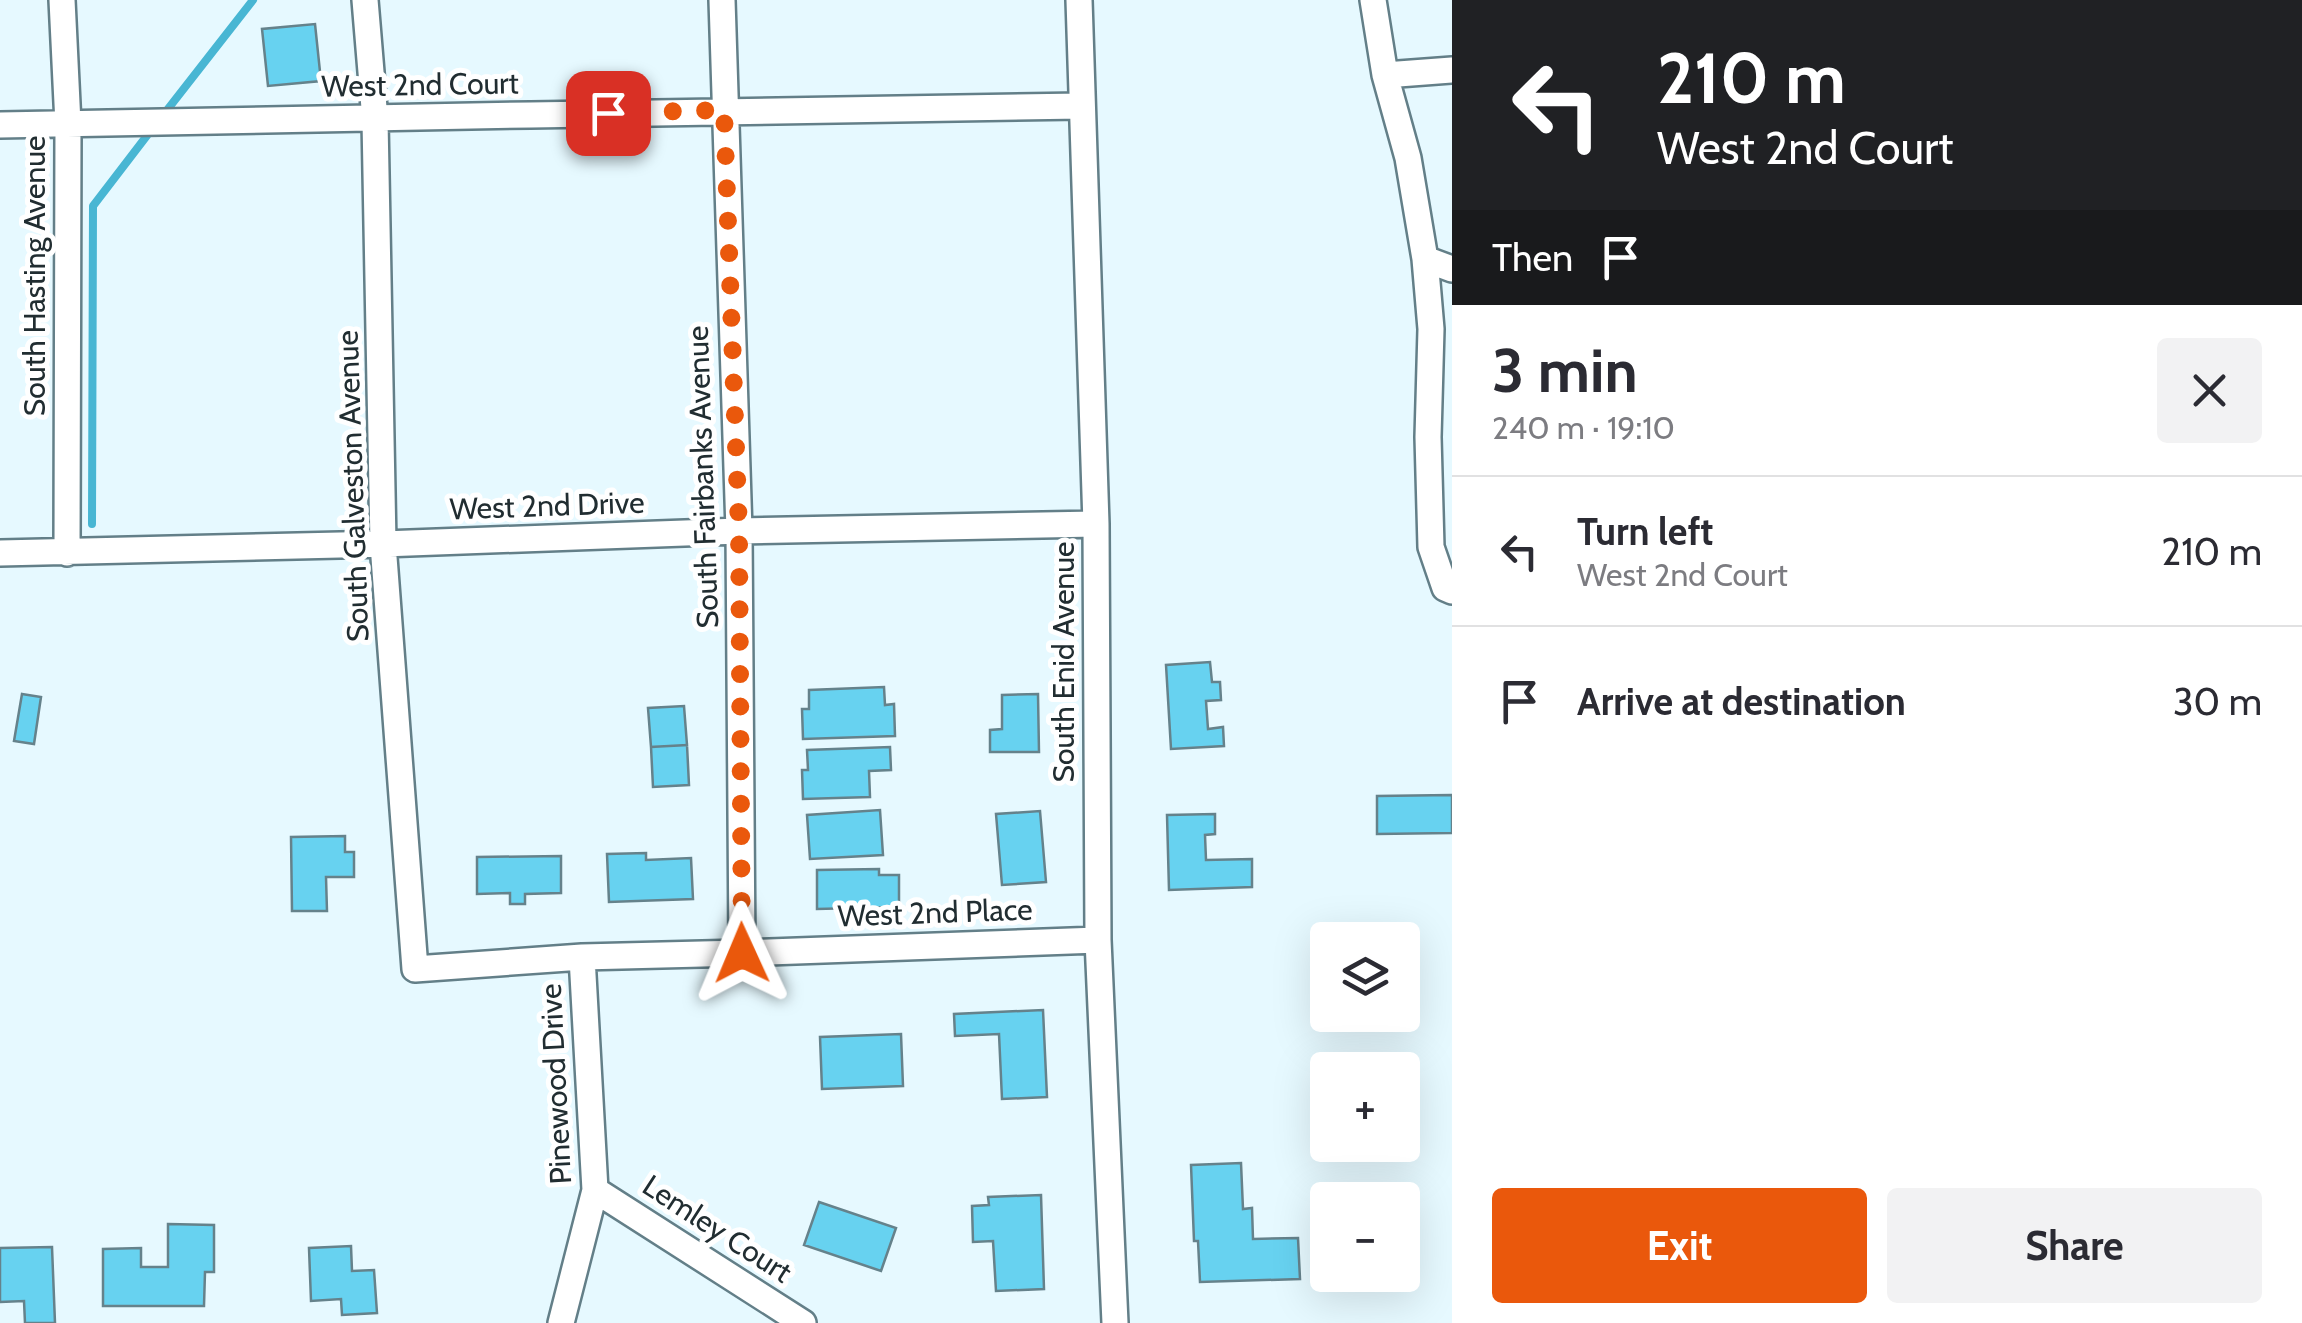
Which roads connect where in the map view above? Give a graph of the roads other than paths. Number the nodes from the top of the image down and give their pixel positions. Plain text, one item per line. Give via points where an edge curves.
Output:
1 (62, 0) edge
2 (366, 0) edge
3 (722, 0) edge
4 (1079, 0) edge
5 (1373, 0) edge
6 (1452, 70) edge
7 (1386, 75) junction
8 (1081, 106) junction
9 (724, 110) junction
10 (375, 120) junction
11 (68, 124) junction
12 (0, 126) edge
13 (1425, 259) junction
14 (1452, 268) edge
15 (1096, 524) junction
16 (739, 531) junction
17 (383, 544) junction
18 (67, 553) junction
19 (0, 554) edge
20 (1452, 591) edge
21 (1098, 940) junction
22 (742, 953) junction
23 (582, 957) junction
24 (414, 969) joint
25 (595, 1190) junction
26 (561, 1323) edge
27 (803, 1323) edge
28 (1115, 1323) edge

1 - 11 street, South Hasting Avenue
2 - 10 street, South Galveston Avenue
3 - 9 street, South Fairbanks Avenue
4 - 8 street, South Enid Avenue
5 - 7 street
6 - 7 street
7 - 13 street
8 - 9 street, West 2nd Court
8 - 15 street, South Enid Avenue
9 - 10 street, West 2nd Court
9 - 16 street, South Fairbanks Avenue
10 - 11 street, West 2nd Court
10 - 17 street, South Galveston Avenue
11 - 12 street, West 2nd Court
11 - 18 street, South Hasting Avenue
13 - 14 street
13 - 20 street via 1431,547 1445,588
15 - 16 street, West 2nd Drive
15 - 21 street, South Enid Avenue
16 - 17 street, West 2nd Drive
16 - 22 street, South Fairbanks Avenue
17 - 18 street, West 2nd Drive
17 - 24 street, South Galveston Avenue
18 - 19 street, West 2nd Drive
21 - 22 street, West 2nd Place
21 - 28 street, South Enid Avenue
22 - 23 street, West 2nd Place
23 - 24 street, West 2nd Place
23 - 25 street, Pinewood Drive
25 - 26 street, Pinewood Drive
25 - 27 street, Lemley Court

